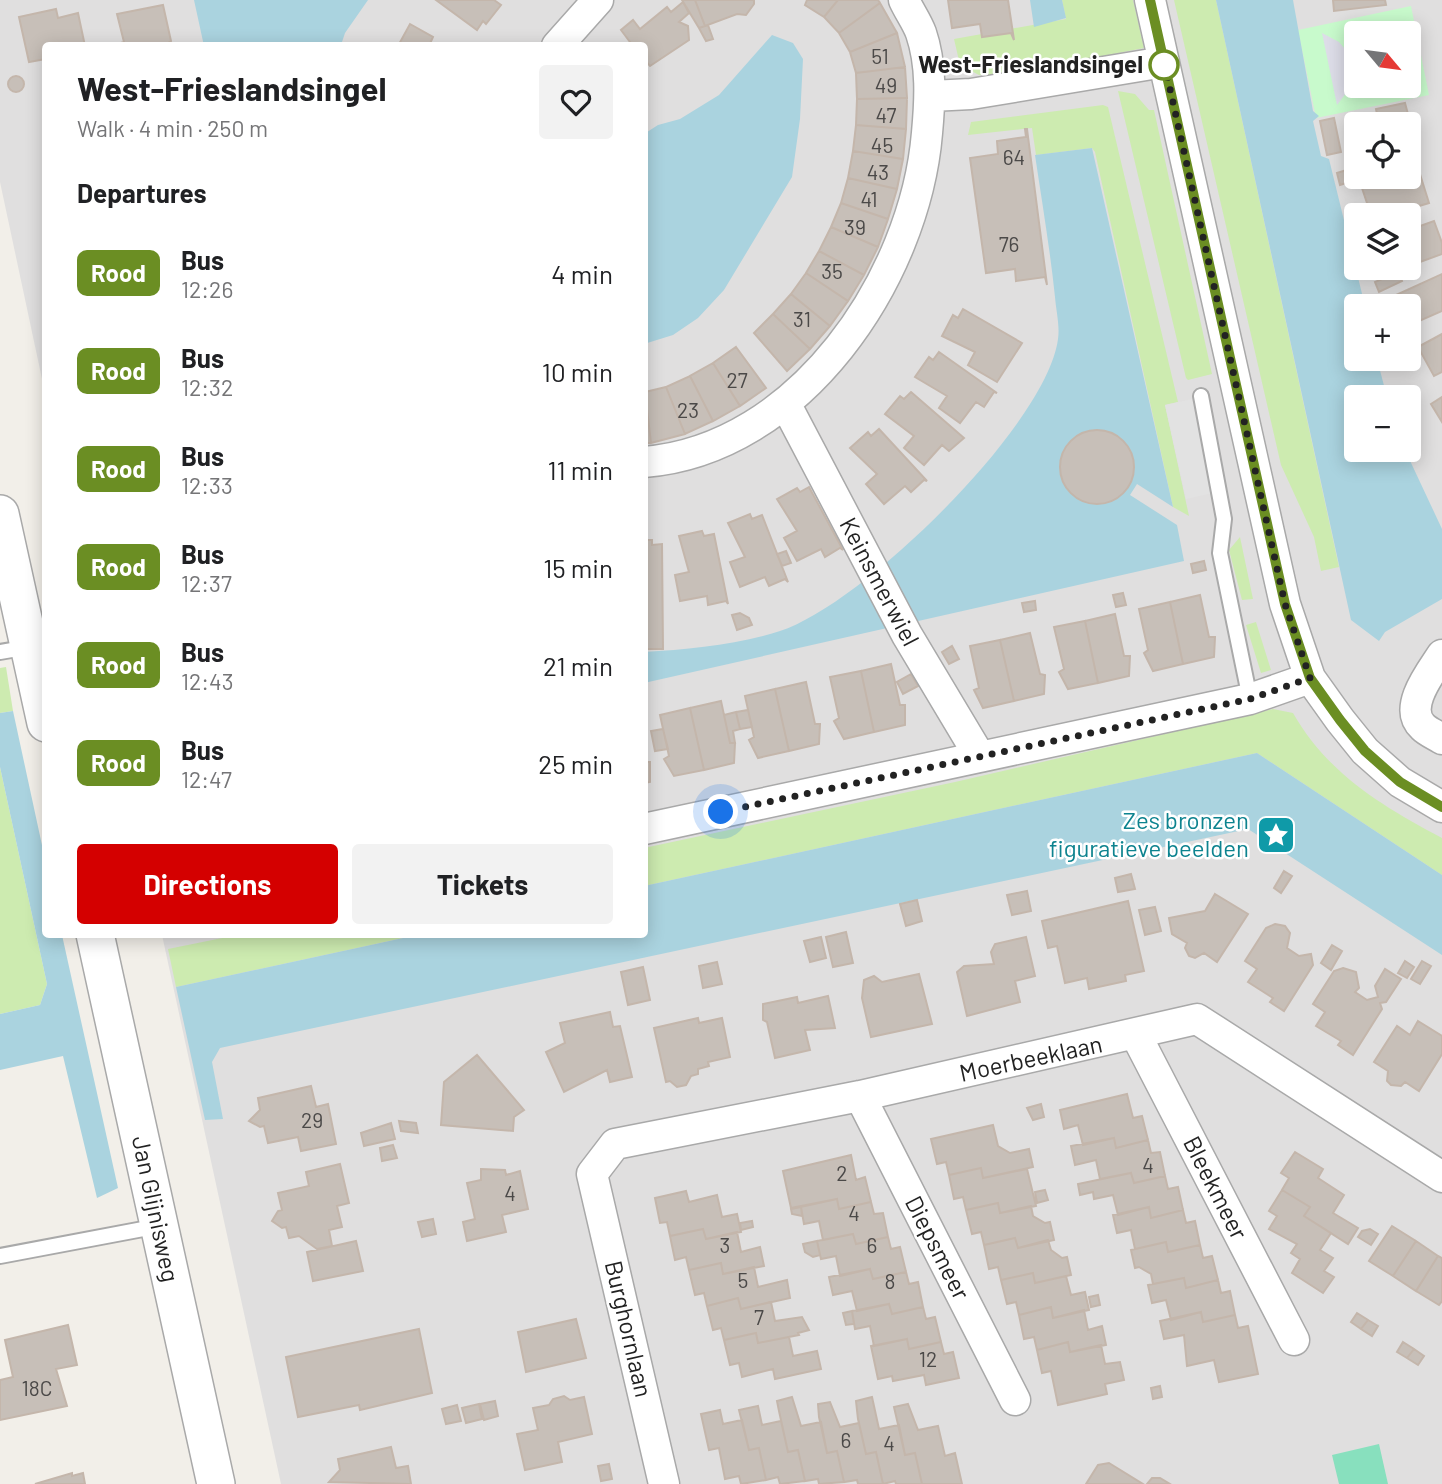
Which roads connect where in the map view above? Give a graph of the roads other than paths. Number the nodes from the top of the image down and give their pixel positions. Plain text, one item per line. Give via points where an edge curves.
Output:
1 (598, 0) edge
2 (904, 0) edge
3 (1150, 0) edge
4 (561, 42) edge
5 (1164, 62) junction
6 (931, 96) junction
7 (1201, 396) dead end
8 (785, 403) junction
9 (648, 461) edge
10 (0, 514) edge
11 (14, 649) edge
12 (1442, 655) edge
13 (1310, 678) junction
14 (1250, 699) junction
15 (42, 714) edge
16 (1442, 739) edge
17 (979, 757) junction
18 (1442, 807) edge
19 (648, 828) edge
20 (96, 938) edge
21 (1136, 1035) junction
22 (860, 1096) junction
23 (592, 1174) joint
24 (1442, 1177) edge
25 (159, 1226) junction
26 (0, 1256) edge
27 (1294, 1340) dead end
28 (1015, 1400) dead end
29 (216, 1484) edge
30 (664, 1484) edge

1 - 4 street
2 - 6 street via 921,34
3 - 5 street
5 - 6 street via 971,94
5 - 13 street via 1285,604
6 - 8 street via 925,163 914,213 885,279 852,335
7 - 14 lane via 1224,519 1220,553
8 - 9 street via 732,436 677,459
8 - 17 street, Keinsmerwiel via 907,635
10 - 11 street
11 - 15 street
12 - 16 street via 1423,684 1417,705 1417,719
13 - 14 street
13 - 18 street via 1365,751 1400,782
14 - 17 street
17 - 19 street
20 - 25 street, Jan Glijnisweg
21 - 22 street, Moerbeeklaan
21 - 24 street, Moerbeeklaan via 1197,1019
21 - 27 street, Bleekmeer
22 - 23 street, Moerbeeklaan via 615,1144
22 - 28 street, Diepsmeer
23 - 30 street, Burghornlaan
25 - 26 lane
25 - 29 street, Jan Glijnisweg

